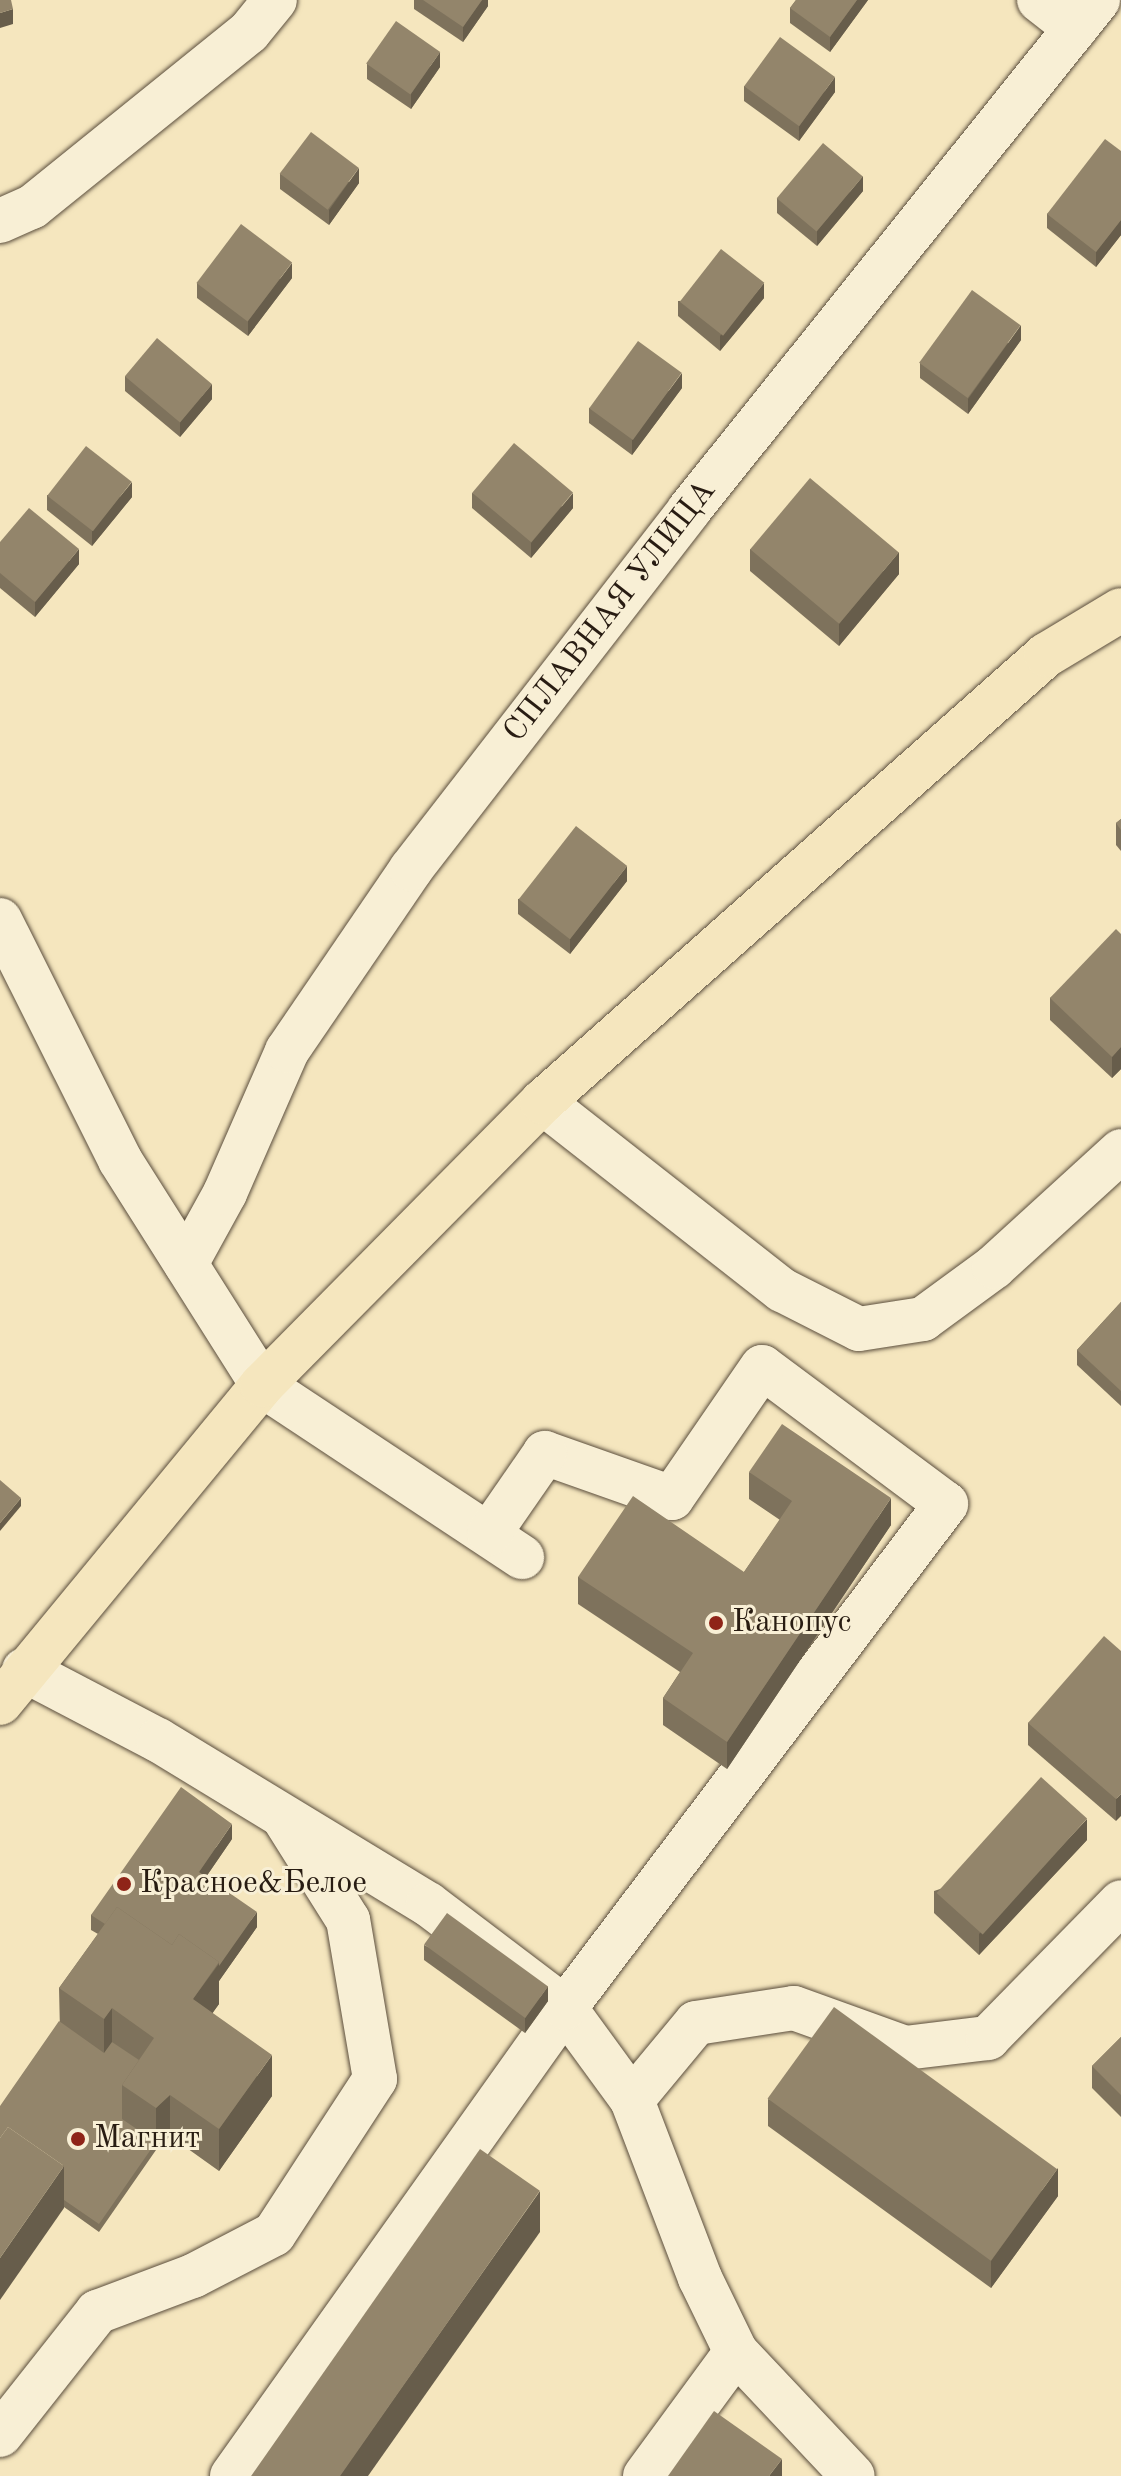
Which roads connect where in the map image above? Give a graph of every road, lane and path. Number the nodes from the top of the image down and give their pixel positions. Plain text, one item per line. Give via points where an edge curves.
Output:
1 (275, 0) edge
2 (1039, 0) edge
3 (1087, 14) edge
4 (0, 221) edge
5 (1121, 610) edge
6 (0, 920) edge
7 (542, 1102) junction
8 (1121, 1151) edge
9 (186, 1264) junction
10 (262, 1385) junction
11 (12, 1686) edge
12 (280, 1813) junction
13 (1121, 1902) edge
14 (565, 2008) junction
15 (632, 2100) junction
16 (736, 2352) junction
17 (0, 2435) edge
18 (232, 2476) edge
19 (645, 2476) edge
20 (853, 2476) edge

1 - 4 street via 249,32 44,197
2 - 3 street
3 - 9 street, СПЛАВНАЯ УЛИЦА via 689,510 411,869 287,1051 225,1193
5 - 7 main road via 1046,655
6 - 9 street via 120,1160
7 - 8 street via 782,1290 859,1329 923,1319 994,1267
7 - 10 main road
9 - 10 street
10 - 11 main road
10 - 14 street via 505,1546 545,1453 672,1498 762,1367 946,1504
11 - 12 street via 158,1740
12 - 14 street via 428,1904
12 - 17 street via 348,1920 375,2079 274,2234 193,2276 97,2312
13 - 15 street via 988,2038 905,2048 794,2008 696,2023
14 - 15 street
14 - 18 street
15 - 16 street via 700,2278
16 - 19 street
16 - 20 street

